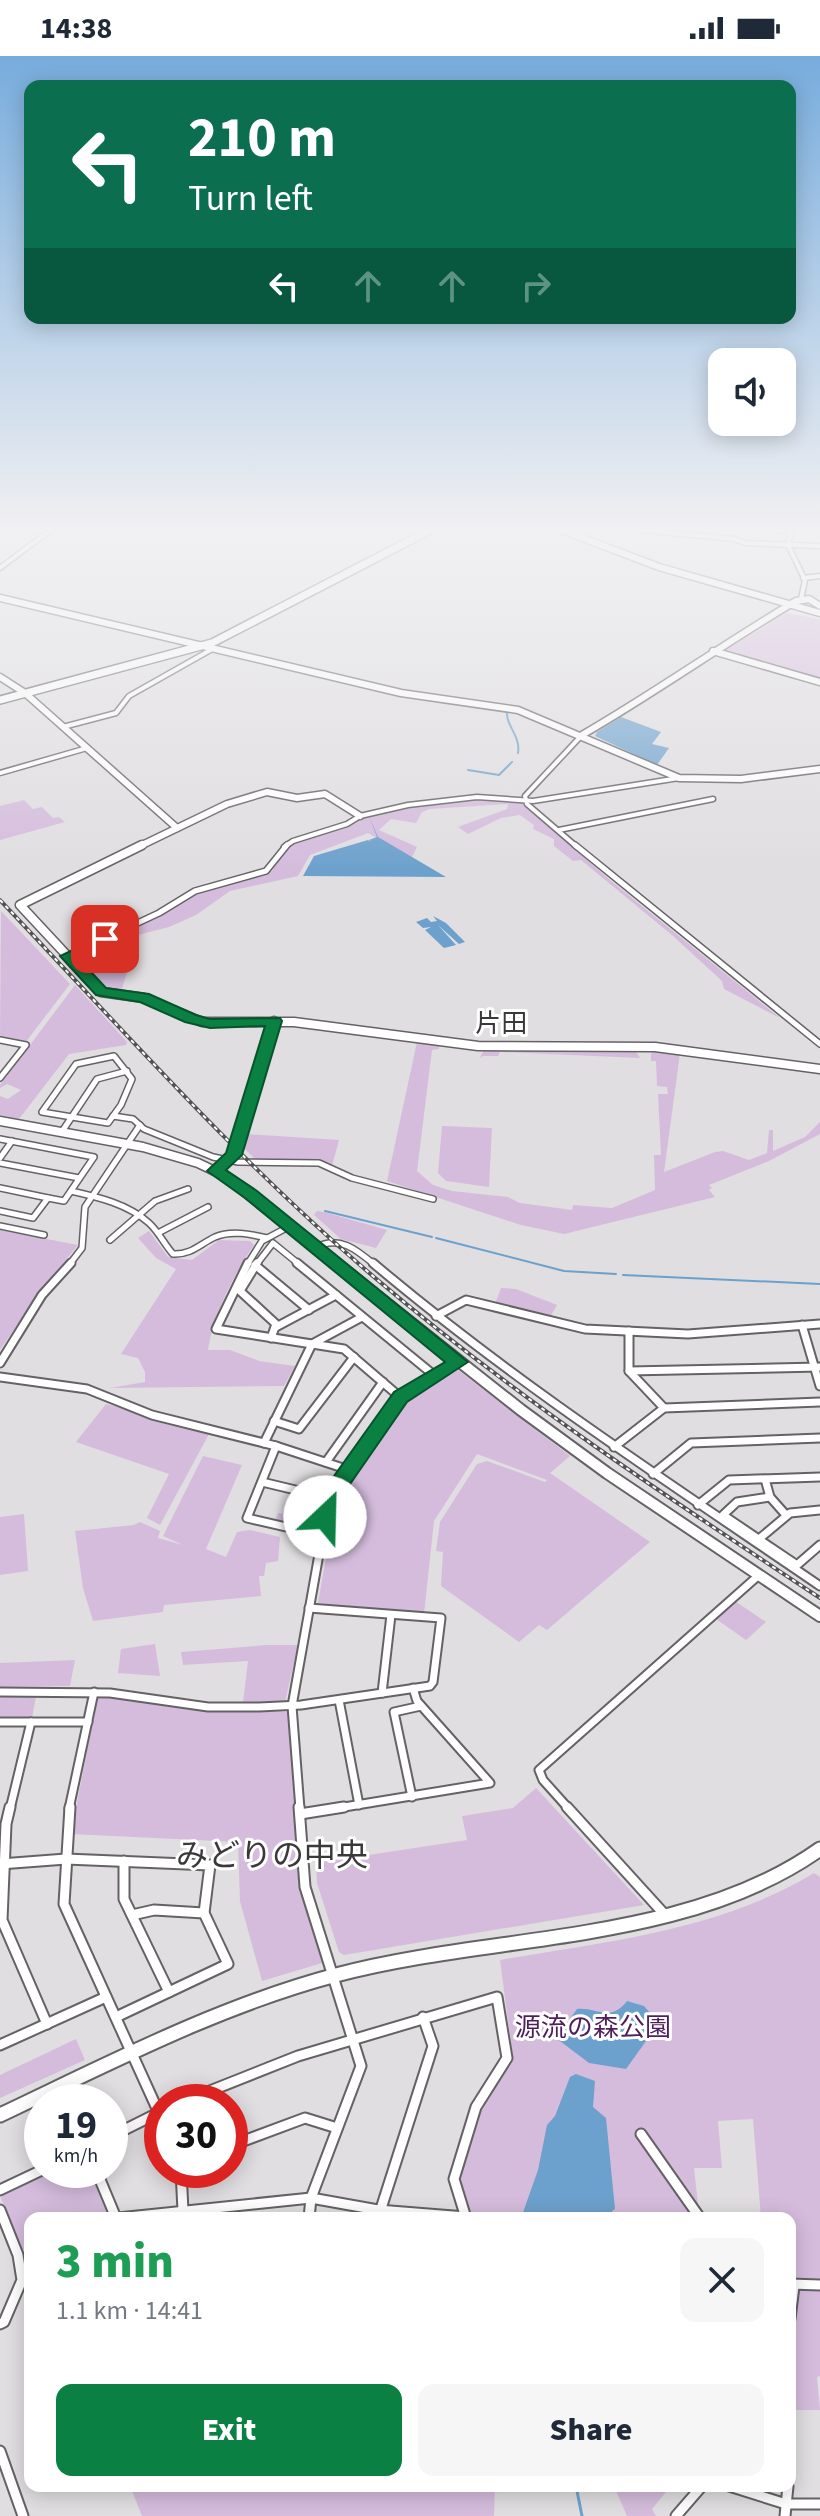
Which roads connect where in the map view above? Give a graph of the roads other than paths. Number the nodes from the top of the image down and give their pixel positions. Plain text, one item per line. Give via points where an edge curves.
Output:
1 (182, 641) edge
2 (208, 641) edge
3 (212, 641) edge
4 (730, 641) edge
5 (200, 645) junction
6 (214, 648) junction
7 (713, 651) junction
8 (0, 677) edge
9 (820, 682) edge
10 (23, 692) junction
11 (0, 698) edge
12 (63, 727) junction
13 (582, 735) junction
14 (87, 748) junction
15 (820, 769) edge
16 (0, 773) edge
17 (679, 778) junction
18 (713, 799) dead end
19 (524, 800) junction
20 (360, 816) junction
21 (177, 828) junction
22 (559, 830) junction
23 (67, 956) junction
24 (274, 1021) junction
25 (0, 1040) edge
26 (820, 1044) edge
27 (820, 1069) edge
28 (127, 1071) junction
29 (0, 1078) edge
30 (113, 1116) junction
31 (71, 1118) junction
32 (0, 1121) edge
33 (140, 1125) junction
34 (61, 1133) junction
35 (0, 1139) edge
36 (12, 1141) junction
37 (126, 1145) junction
38 (0, 1161) edge
39 (230, 1161) junction
40 (215, 1171) junction
41 (79, 1178) junction
42 (0, 1188) edge
43 (188, 1189) dead end
44 (71, 1191) junction
45 (92, 1195) junction
46 (48, 1198) junction
47 (433, 1199) dead end
48 (208, 1207) dead end
49 (0, 1211) edge
50 (135, 1214) junction
51 (0, 1226) edge
52 (290, 1226) junction
53 (158, 1233) junction
54 (44, 1235) dead end
55 (267, 1238) junction
56 (110, 1240) dead end
57 (316, 1247) junction
58 (255, 1265) junction
59 (336, 1295) junction
60 (309, 1310) junction
61 (436, 1316) junction
62 (362, 1317) junction
63 (820, 1324) edge
64 (802, 1325) junction
65 (276, 1327) junction
66 (629, 1331) junction
67 (271, 1338) junction
68 (312, 1344) junction
69 (354, 1357) junction
70 (458, 1362) junction
71 (0, 1363) edge
72 (817, 1367) edge
73 (629, 1371) junction
74 (435, 1376) junction
75 (0, 1377) edge
76 (383, 1382) junction
77 (820, 1386) edge
78 (400, 1397) junction
79 (820, 1402) edge
80 (664, 1408) junction
81 (274, 1421) junction
82 (820, 1438) edge
83 (264, 1443) junction
84 (276, 1446) junction
85 (614, 1447) junction
86 (326, 1462) junction
87 (349, 1470) junction
88 (653, 1474) junction
89 (820, 1477) edge
90 (765, 1479) junction
91 (262, 1482) junction
92 (770, 1497) junction
93 (329, 1498) junction
94 (698, 1505) junction
95 (820, 1510) edge
96 (786, 1515) junction
97 (321, 1535) junction
98 (759, 1539) junction
99 (820, 1545) edge
100 (759, 1575) junction
101 (820, 1586) edge
102 (309, 1608) junction
103 (391, 1615) junction
104 (820, 1616) edge
105 (413, 1688) junction
106 (0, 1692) edge
107 (94, 1692) junction
108 (382, 1693) junction
109 (339, 1700) junction
110 (292, 1706) junction
111 (421, 1706) junction
112 (0, 1722) edge
113 (31, 1722) junction
114 (88, 1722) junction
115 (412, 1797) junction
116 (359, 1805) junction
117 (300, 1814) junction
118 (817, 1856) edge
119 (66, 1859) junction
120 (124, 1861) junction
121 (2, 1864) edge
122 (204, 1913) junction
123 (132, 1915) junction
124 (666, 1916) junction
125 (335, 1976) junction
126 (169, 1992) junction
127 (106, 1997) junction
128 (116, 2017) junction
129 (423, 2017) junction
130 (47, 2024) junction
131 (353, 2037) junction
132 (0, 2045) edge
133 (132, 2054) junction
134 (146, 2084) edge
135 (222, 2084) edge
136 (0, 2115) edge
137 (337, 2128) junction
138 (641, 2134) dead end
139 (248, 2139) edge
140 (24, 2179) edge
141 (104, 2188) edge
142 (182, 2188) edge
143 (0, 2190) edge
144 (311, 2198) junction
145 (0, 2210) edge
146 (183, 2211) junction
147 (114, 2212) edge
148 (174, 2212) edge
149 (310, 2212) edge
150 (370, 2212) edge
151 (379, 2212) edge
152 (464, 2212) edge
153 (696, 2212) edge
154 (796, 2285) edge
155 (820, 2285) edge
156 (0, 2324) edge
157 (0, 2451) edge
158 (697, 2492) edge
159 (748, 2492) edge
160 (787, 2492) edge
161 (786, 2504) junction
162 (820, 2504) edge
163 (23, 2516) edge
164 (676, 2516) edge
165 (785, 2516) edge

1 - 5 street
2 - 5 main road
3 - 5 main road
4 - 7 street
5 - 6 street
5 - 10 main road
6 - 12 street via 129,696 116,713
6 - 13 street via 422,697 518,710
7 - 9 street
7 - 13 street
8 - 10 street
10 - 11 main road
10 - 12 street
12 - 14 street
13 - 17 street
13 - 19 street
14 - 16 street
14 - 21 street
15 - 17 street via 741,779
17 - 19 street
18 - 22 street
19 - 20 street via 457,799
19 - 22 street
20 - 21 street via 332,796 297,798 267,792
20 - 23 street via 288,844 266,871 195,891
21 - 23 street via 20,905
22 - 26 street
23 - 24 street via 101,992 144,998 210,1023
24 - 27 street via 478,1046 655,1047
24 - 39 street
25 - 29 street via 26,1045
28 - 30 street via 132,1079
28 - 31 street via 97,1079
28 - 31 street via 114,1056 76,1064 42,1112
30 - 31 street via 103,1124
30 - 33 street
31 - 34 street
32 - 34 street
33 - 37 street
33 - 39 street
34 - 37 street
35 - 36 street
36 - 38 street
36 - 41 street via 94,1157
37 - 40 street
37 - 45 street
38 - 41 street
39 - 40 street
39 - 47 street via 319,1163 352,1178
40 - 52 street
41 - 44 street
42 - 46 street
43 - 50 street
44 - 45 street
44 - 46 street via 64,1201
45 - 50 street
45 - 71 street via 85,1207 82,1248 42,1295
46 - 49 street via 33,1218
48 - 53 street
50 - 53 street
50 - 56 street
51 - 54 street
52 - 55 street
52 - 57 street
53 - 55 street via 169,1252 177,1255 226,1234
55 - 67 street via 242,1272 216,1329
57 - 61 street via 328,1241 354,1247
57 - 70 street
58 - 59 street via 273,1243
58 - 60 street
58 - 65 street via 240,1291
59 - 60 street
59 - 62 street
60 - 65 street
61 - 66 street via 466,1300 585,1329
61 - 85 street
62 - 68 street
62 - 74 street
63 - 64 street
64 - 66 street via 688,1334
64 - 72 street
65 - 67 street
66 - 73 street
67 - 68 street
68 - 69 street via 344,1349
68 - 81 street
69 - 76 street
69 - 81 street via 299,1429
70 - 74 street
70 - 100 street via 607,1473
72 - 73 street
72 - 77 street
73 - 80 street
74 - 78 street
75 - 83 street via 73,1386 152,1415
76 - 78 street
76 - 86 street
78 - 87 street
79 - 80 street
80 - 85 street
81 - 83 street
82 - 88 street via 691,1443
83 - 84 street
84 - 86 street
84 - 91 street
85 - 88 street
86 - 87 street
87 - 93 street
88 - 94 street
89 - 90 street
90 - 92 street
90 - 94 street via 729,1480
91 - 93 street
91 - 97 street via 247,1518
92 - 96 street
92 - 98 street via 737,1502 723,1515
93 - 97 street
94 - 101 street
95 - 96 street
96 - 98 street
97 - 102 street
98 - 99 street via 797,1565
100 - 104 street
100 - 124 street via 539,1770
102 - 103 street
102 - 110 street
103 - 105 street via 441,1618 433,1682
103 - 108 street
105 - 108 street
105 - 111 street
106 - 107 street
107 - 110 street via 208,1707
107 - 114 street
108 - 109 street
109 - 110 street
109 - 116 street
110 - 117 street
111 - 115 street via 394,1712
111 - 115 street via 490,1783
112 - 113 street
113 - 114 street
113 - 121 street via 6,1824
114 - 119 street via 67,1820
115 - 116 street
116 - 117 street
117 - 125 street via 305,1887
118 - 124 street via 753,1890
119 - 120 street
119 - 121 street
119 - 127 street via 64,1904
120 - 122 street via 210,1865
120 - 123 street via 124,1899
121 - 130 street via 2,1920
122 - 123 street via 154,1910
122 - 126 street via 228,1964
123 - 126 street
124 - 125 street
125 - 131 street
125 - 133 street via 248,2003
126 - 128 street
127 - 128 street
127 - 130 street
128 - 133 street
129 - 131 street
129 - 151 street via 433,2046
129 - 152 street via 497,1997 507,2058 476,2107 454,2179
130 - 132 street
131 - 135 street
131 - 137 street via 361,2066
133 - 134 street
133 - 136 street
137 - 139 street via 305,2118
137 - 144 street
138 - 153 street
140 - 143 street
141 - 147 street
142 - 146 street
144 - 146 street
144 - 149 street
144 - 150 street
145 - 156 street via 22,2280
146 - 148 street
154 - 155 street
157 - 163 street
158 - 164 street
159 - 161 street
160 - 161 street
161 - 162 street
161 - 165 street

